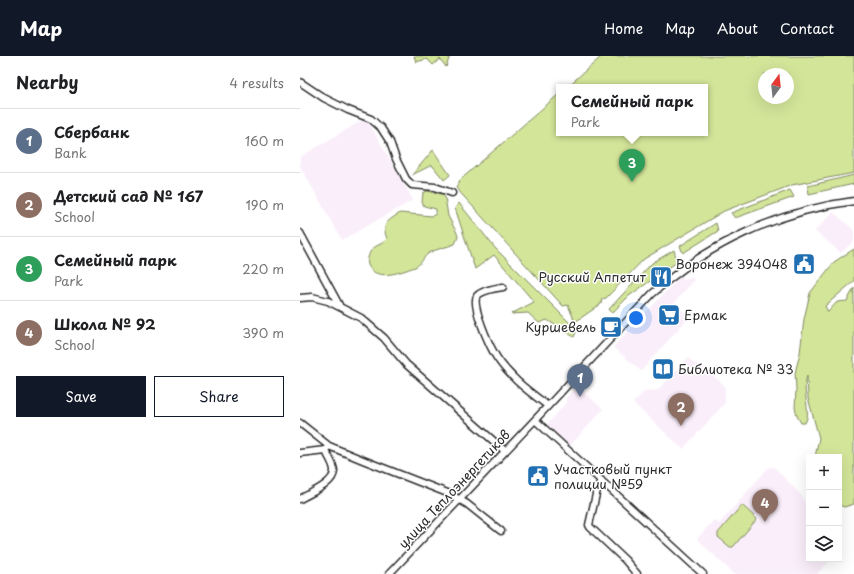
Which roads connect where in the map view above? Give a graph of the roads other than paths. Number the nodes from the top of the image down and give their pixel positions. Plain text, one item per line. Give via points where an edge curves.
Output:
1 (300, 82) edge
2 (452, 193) dead end
3 (854, 201) edge
4 (300, 233) edge
5 (302, 243) edge
6 (503, 287) dead end
7 (300, 298) edge
8 (339, 305) junction
9 (548, 406) junction
10 (536, 420) junction
11 (300, 424) edge
12 (327, 448) junction
13 (504, 451) junction
14 (300, 453) edge
15 (601, 480) junction
16 (300, 499) edge
17 (460, 499) junction
18 (501, 531) dead end
19 (389, 574) edge
20 (637, 574) edge
21 (702, 574) edge

1 - 2 street via 324,98 371,119 382,128 406,179 412,185 435,187
3 - 9 street, улица Теплоэнергетиков via 779,218 713,250 652,294
4 - 5 street
5 - 8 street
6 - 9 street via 478,295 478,315 502,366
7 - 8 street via 312,297
8 - 13 street via 361,318 384,338 406,364
9 - 10 street, улица Теплоэнергетиков
10 - 13 street, улица Теплоэнергетиков
10 - 15 street
11 - 12 street
12 - 14 street
12 - 16 street via 334,470 331,479 324,486
12 - 17 street
13 - 17 street, улица Теплоэнергетиков
15 - 20 street via 589,525
15 - 21 street
17 - 18 street
17 - 19 street, улица Теплоэнергетиков

